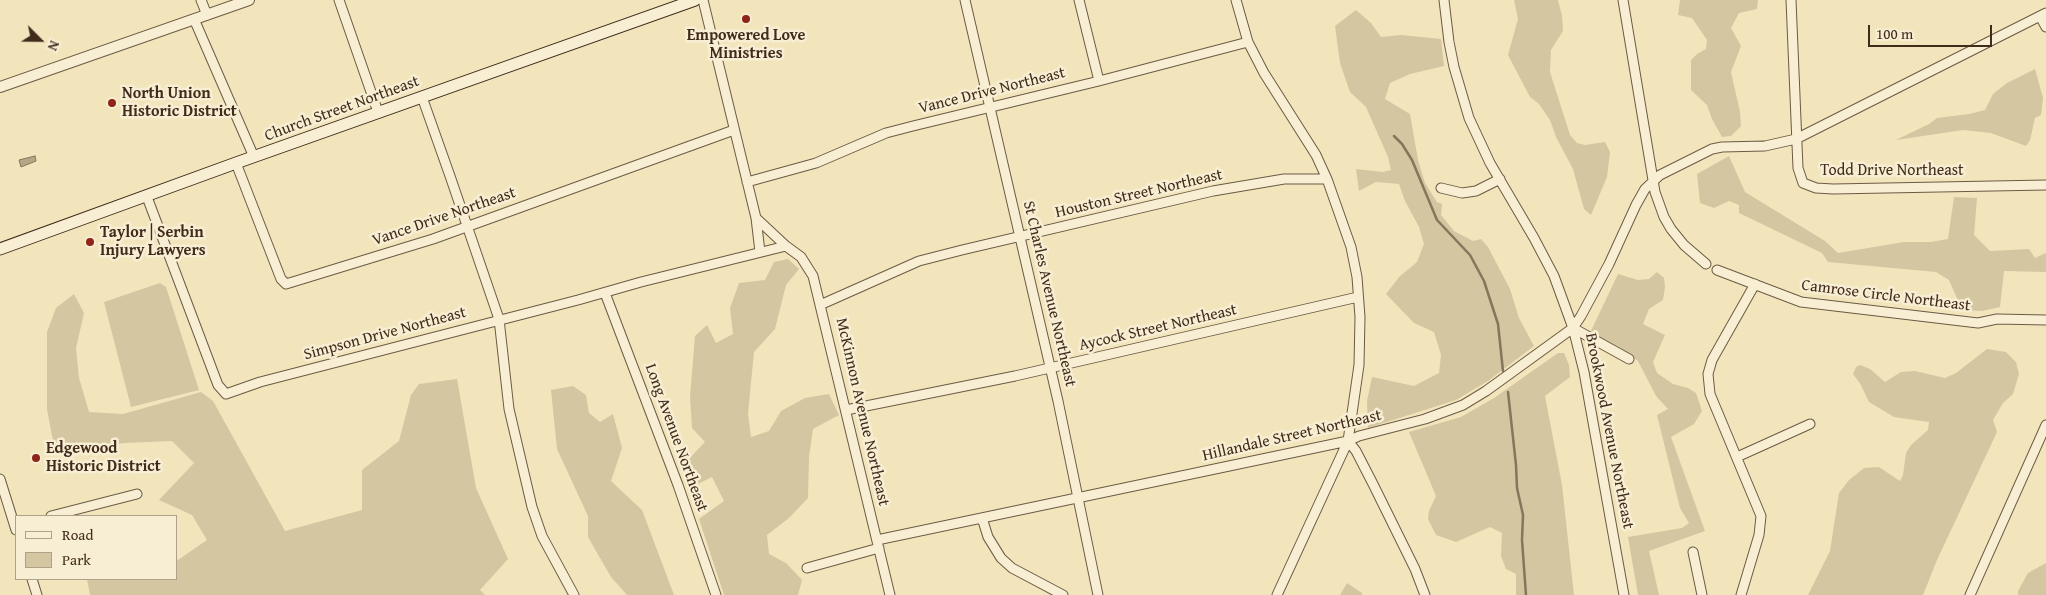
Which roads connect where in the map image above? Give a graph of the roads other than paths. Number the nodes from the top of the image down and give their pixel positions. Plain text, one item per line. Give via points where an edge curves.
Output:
1 (201, 0) edge
2 (249, 0) edge
3 (339, 0) edge
4 (695, 0) edge
5 (703, 0) edge
6 (965, 0) edge
7 (1079, 0) edge
8 (1236, 0) edge
9 (1444, 0) edge
10 (1623, 0) edge
11 (1791, 0) edge
12 (207, 15) junction
13 (2043, 15) edge
14 (194, 19) junction
15 (2046, 27) edge
16 (1248, 42) junction
17 (1099, 81) junction
18 (0, 87) edge
19 (422, 97) junction
20 (990, 107) junction
21 (378, 112) junction
22 (734, 130) junction
23 (1796, 138) junction
24 (254, 157) junction
25 (236, 163) junction
26 (1327, 179) junction
27 (1500, 179) junction
28 (747, 182) junction
29 (1653, 182) junction
30 (2046, 185) edge
31 (1441, 188) dead end
32 (147, 196) junction
33 (756, 218) junction
34 (468, 226) junction
35 (1020, 237) junction
36 (786, 246) junction
37 (0, 249) edge
38 (760, 252) junction
39 (1706, 264) dead end
40 (1717, 270) dead end
41 (1755, 284) junction
42 (605, 293) junction
43 (1358, 296) junction
44 (820, 305) junction
45 (499, 320) junction
46 (2046, 320) edge
47 (1573, 328) junction
48 (1629, 359) dead end
49 (1050, 368) junction
50 (846, 410) junction
51 (1810, 424) dead end
52 (2046, 426) edge
53 (1348, 441) junction
54 (1737, 457) junction
55 (0, 479) edge
56 (137, 494) dead end
57 (1078, 498) junction
58 (55, 515) edge
59 (982, 518) junction
60 (15, 524) edge
61 (878, 544) junction
62 (1693, 552) dead end
63 (807, 568) dead end
64 (32, 580) edge
65 (37, 595) edge
66 (574, 595) edge
67 (716, 595) edge
68 (890, 595) edge
69 (1062, 595) edge
70 (1098, 595) edge
71 (1277, 595) edge
72 (1425, 595) edge
73 (1624, 595) edge
74 (1702, 595) edge
75 (1741, 595) edge
76 (1970, 595) edge

1 - 12 street
2 - 12 street
3 - 21 street
4 - 19 main road, Church Street Northeast
5 - 22 street
6 - 20 street, St Charles Avenue Northeast
7 - 17 street
8 - 16 street
9 - 27 street, Brookwood Avenue Northeast via 1449,42 1463,102 1482,149
10 - 29 street
11 - 23 street, Todd Drive Northeast
12 - 14 street
13 - 15 street
13 - 23 street, Hillandale Street Northeast
14 - 18 street
14 - 24 street
16 - 17 street, Vance Drive Northeast
16 - 26 street
17 - 20 street, Vance Drive Northeast
19 - 21 main road, Church Street Northeast
19 - 34 street
20 - 28 street, Vance Drive Northeast via 886,133 816,163
20 - 35 street, St Charles Avenue Northeast
21 - 24 main road, Church Street Northeast
22 - 28 street
22 - 34 street, Vance Drive Northeast
23 - 29 street, Hillandale Street Northeast via 1765,146 1712,149 1674,167
23 - 30 street, Todd Drive Northeast via 1799,177 1803,183 1816,188
24 - 25 main road, Church Street Northeast
25 - 32 main road, Church Street Northeast
25 - 34 street, Vance Drive Northeast via 281,280 286,284
26 - 35 street, Houston Street Northeast via 1284,179 1213,192
26 - 43 street via 1351,247
27 - 31 street via 1476,191 1462,193
27 - 47 street, Brookwood Avenue Northeast via 1554,276
28 - 33 street
29 - 39 street via 1670,229
29 - 47 street, Hillandale Street Northeast via 1636,205 1609,264
32 - 37 main road, Church Street Northeast
32 - 45 street, Simpson Drive Northeast via 218,385 226,394 260,382
33 - 36 street, McKinnon Avenue Northeast
33 - 38 street
34 - 45 street
35 - 44 street, Houston Street Northeast via 919,261
35 - 49 street, St Charles Avenue Northeast
36 - 38 street
36 - 44 street, McKinnon Avenue Northeast via 807,264
38 - 42 street, Simpson Drive Northeast
40 - 41 street, Camrose Circle Northeast
41 - 46 street, Camrose Circle Northeast via 1801,302 1978,322
41 - 54 street via 1712,360 1708,374 1710,394
42 - 45 street, Simpson Drive Northeast
42 - 67 street, Long Avenue Northeast
43 - 49 street, Aycock Street Northeast
43 - 53 street via 1360,338
44 - 50 street, McKinnon Avenue Northeast
45 - 66 street via 509,410 532,507 542,536
47 - 48 street
47 - 53 street, Hillandale Street Northeast via 1463,404 1425,419
47 - 73 street, Brookwood Avenue Northeast via 1584,372
49 - 50 street, Aycock Street Northeast
49 - 57 street, St Charles Avenue Northeast
50 - 61 street, McKinnon Avenue Northeast
51 - 54 street
52 - 76 street
53 - 57 street, Hillandale Street Northeast
53 - 71 street
53 - 72 street via 1373,484
54 - 75 street via 1761,516 1759,535
55 - 60 street
56 - 58 street
57 - 59 street, Hillandale Street Northeast
57 - 70 street, St Charles Avenue Northeast
59 - 61 street, Hillandale Street Northeast
59 - 69 street via 988,537 1012,568
61 - 63 street, Hillandale Street Northeast
61 - 68 street, McKinnon Avenue Northeast
62 - 74 street
64 - 65 street

